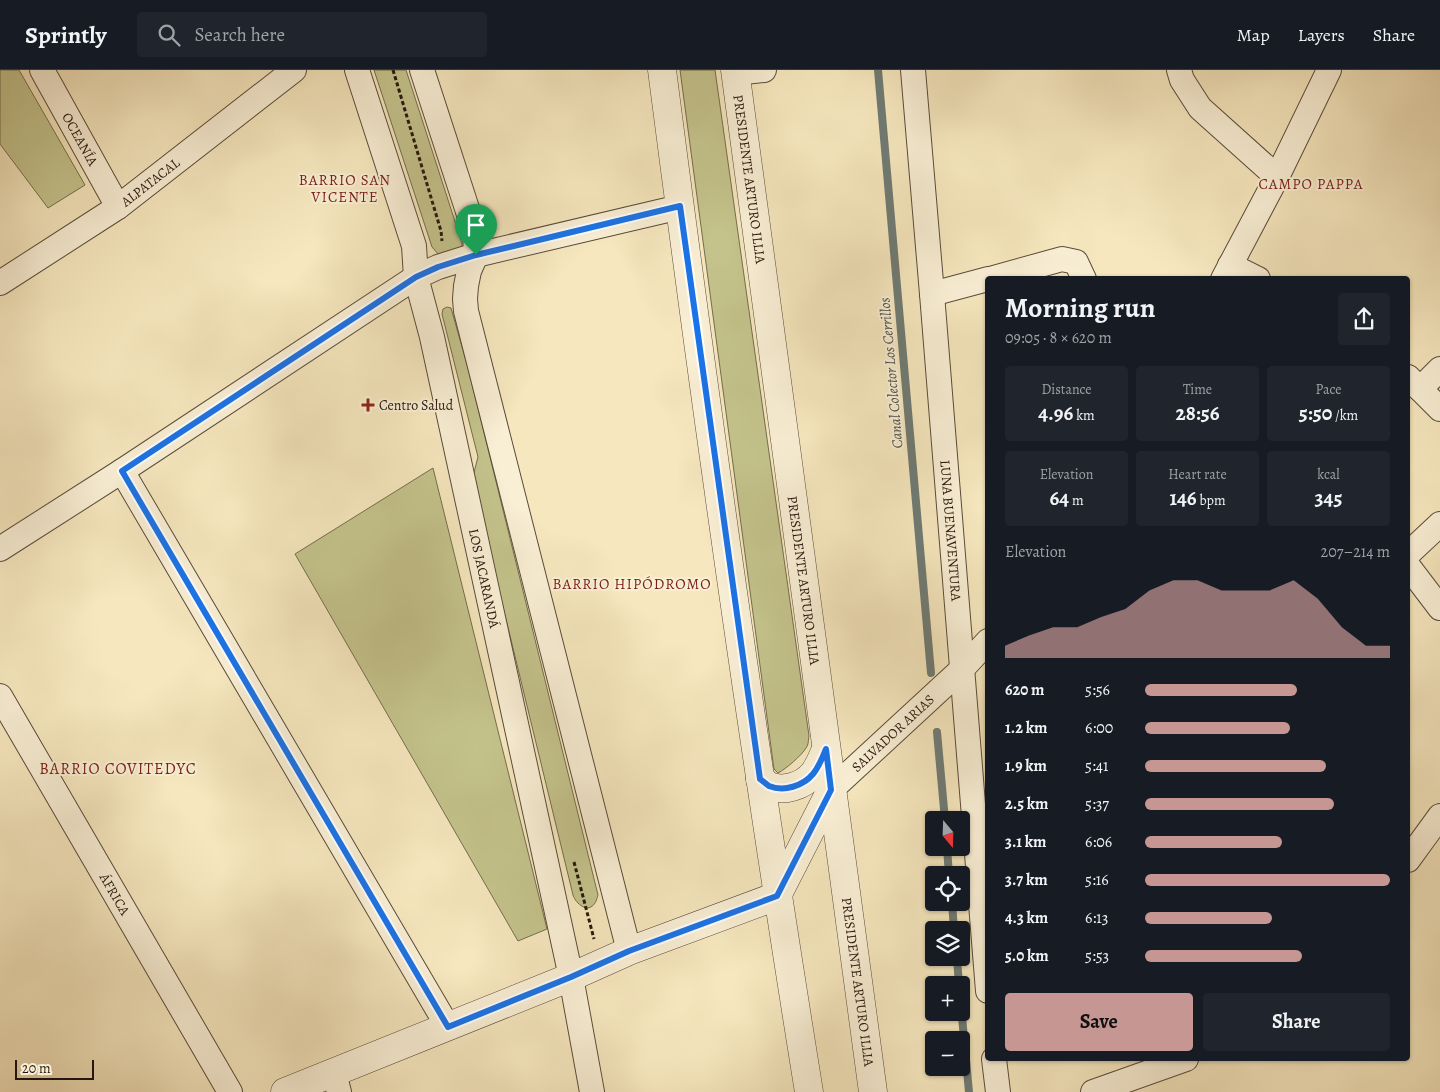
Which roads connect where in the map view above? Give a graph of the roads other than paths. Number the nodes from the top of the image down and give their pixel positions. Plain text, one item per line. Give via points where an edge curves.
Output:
1 (42, 70) edge
2 (294, 70) edge
3 (356, 70) edge
4 (422, 70) edge
5 (662, 70) edge
6 (764, 70) edge
7 (913, 70) edge
8 (1179, 70) edge
9 (1329, 70) edge
10 (735, 72) edge
11 (1277, 178) junction
12 (680, 206) junction
13 (118, 207) junction
14 (476, 255) junction
15 (1226, 272) edge
16 (999, 276) edge
17 (1083, 276) edge
18 (1244, 276) edge
19 (416, 277) junction
20 (985, 280) edge
21 (0, 283) edge
22 (932, 294) junction
23 (1440, 369) edge
24 (1414, 383) edge
25 (1440, 409) edge
26 (122, 471) junction
27 (1440, 524) edge
28 (0, 550) edge
29 (1410, 552) edge
30 (1410, 569) edge
31 (1440, 608) edge
32 (985, 644) edge
33 (962, 669) junction
34 (0, 696) edge
35 (826, 749) junction
36 (760, 779) junction
37 (831, 790) junction
38 (1440, 816) edge
39 (1410, 857) edge
40 (777, 896) junction
41 (985, 950) edge
42 (629, 951) junction
43 (571, 977) junction
44 (448, 1027) junction
45 (994, 1061) edge
46 (1180, 1061) edge
47 (337, 1083) edge
48 (230, 1092) edge
49 (285, 1092) edge
50 (592, 1092) edge
51 (809, 1092) edge
52 (873, 1092) edge
53 (998, 1092) edge
54 (1093, 1092) edge

1 - 13 street, OCEANÍA
2 - 13 street, ALPATACAL
3 - 19 street, LOS JACARANDÁ via 414,246
4 - 14 street via 475,233
5 - 12 street
6 - 10 street
7 - 22 street, LUNA BUENAVENTURA
8 - 11 street via 1200,108
9 - 11 street
10 - 35 street, PRESIDENTE ARTURO ILLIA
11 - 15 street
12 - 14 street
12 - 36 street
13 - 21 street, ALPATACAL
14 - 19 street
14 - 42 street via 466,286 466,311
15 - 18 street
16 - 17 street via 1062,259 1076,262
19 - 26 street
19 - 43 street, LOS JACARANDÁ via 432,337
20 - 22 street
22 - 33 street, LUNA BUENAVENTURA
23 - 24 street
24 - 25 street
26 - 28 street
26 - 44 street
27 - 29 street
30 - 31 street
32 - 33 street, SALVADOR ARIAS
33 - 37 street, SALVADOR ARIAS
33 - 41 street, LUNA BUENAVENTURA
34 - 48 street, ÁFRICA
35 - 36 street via 812,776 796,786 778,788
35 - 37 street, PRESIDENTE ARTURO ILLIA
36 - 40 street
37 - 40 street, SALVADOR ARIAS
37 - 52 street, PRESIDENTE ARTURO ILLIA
38 - 39 street
40 - 42 street
40 - 51 street
42 - 43 street
43 - 44 street
43 - 50 street, LOS JACARANDÁ
44 - 47 street
45 - 53 street
46 - 54 street
47 - 49 street

